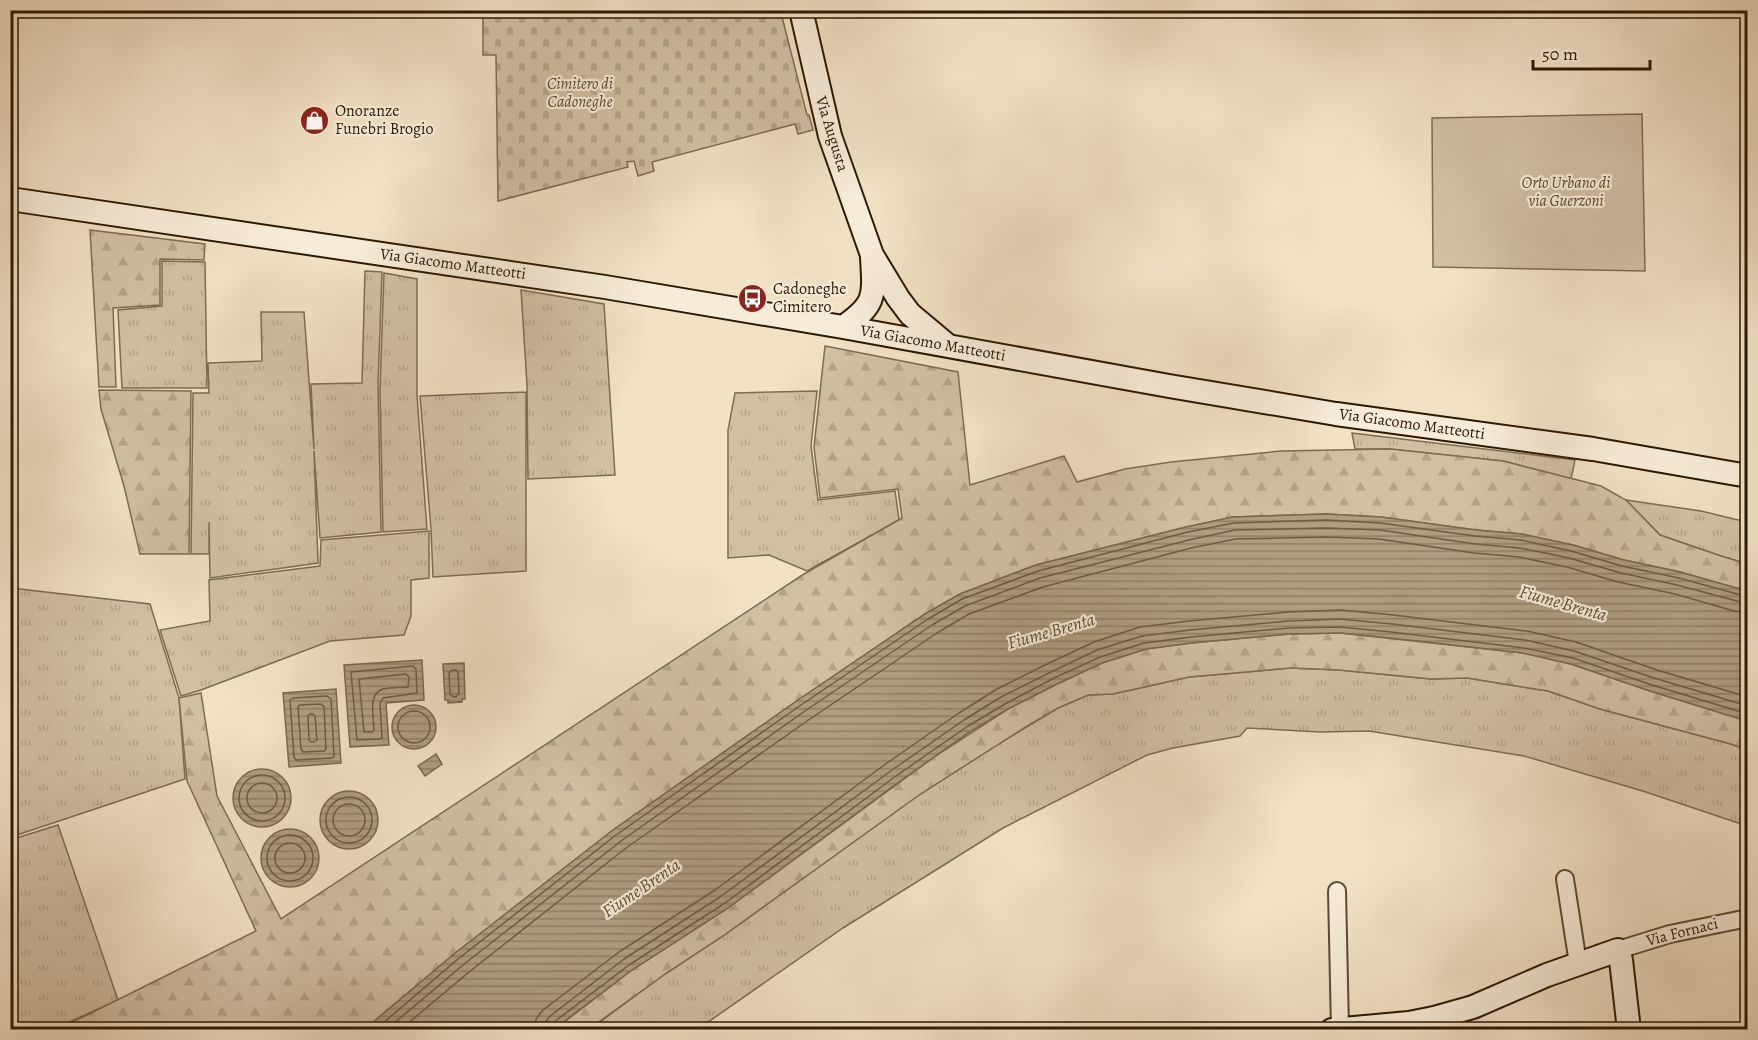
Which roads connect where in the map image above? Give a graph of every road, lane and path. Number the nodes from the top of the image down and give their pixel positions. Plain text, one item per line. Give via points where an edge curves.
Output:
1 (801, 10) edge
2 (10, 199) edge
3 (872, 255) junction
4 (898, 298) junction
5 (872, 300) junction
6 (843, 327) junction
7 (881, 334) junction
8 (949, 346) junction
9 (1748, 476) edge
10 (1565, 879) dead end
11 (1337, 891) dead end
12 (1748, 918) edge
13 (1618, 950) junction
14 (1580, 963) junction
15 (1409, 1026) edge
16 (1332, 1029) edge
17 (1340, 1029) edge
18 (1629, 1029) edge

1 - 3 main road, Via Augusta via 830,136
2 - 6 main road, Via Giacomo Matteotti via 511,272
3 - 4 main road, Via Augusta
3 - 5 main road, Via Augusta
4 - 7 main road
4 - 8 main road, Via Augusta via 910,314
5 - 6 main road
5 - 7 main road, Via Augusta
6 - 7 main road, Via Giacomo Matteotti
7 - 8 main road, Via Giacomo Matteotti
8 - 9 main road, Via Giacomo Matteotti via 1336,414 1593,449
10 - 14 street
11 - 17 street
12 - 13 street, Via Fornaci via 1670,934
13 - 14 main road
13 - 18 main road
14 - 15 main road via 1473,1007
15 - 17 main road
16 - 17 main road

